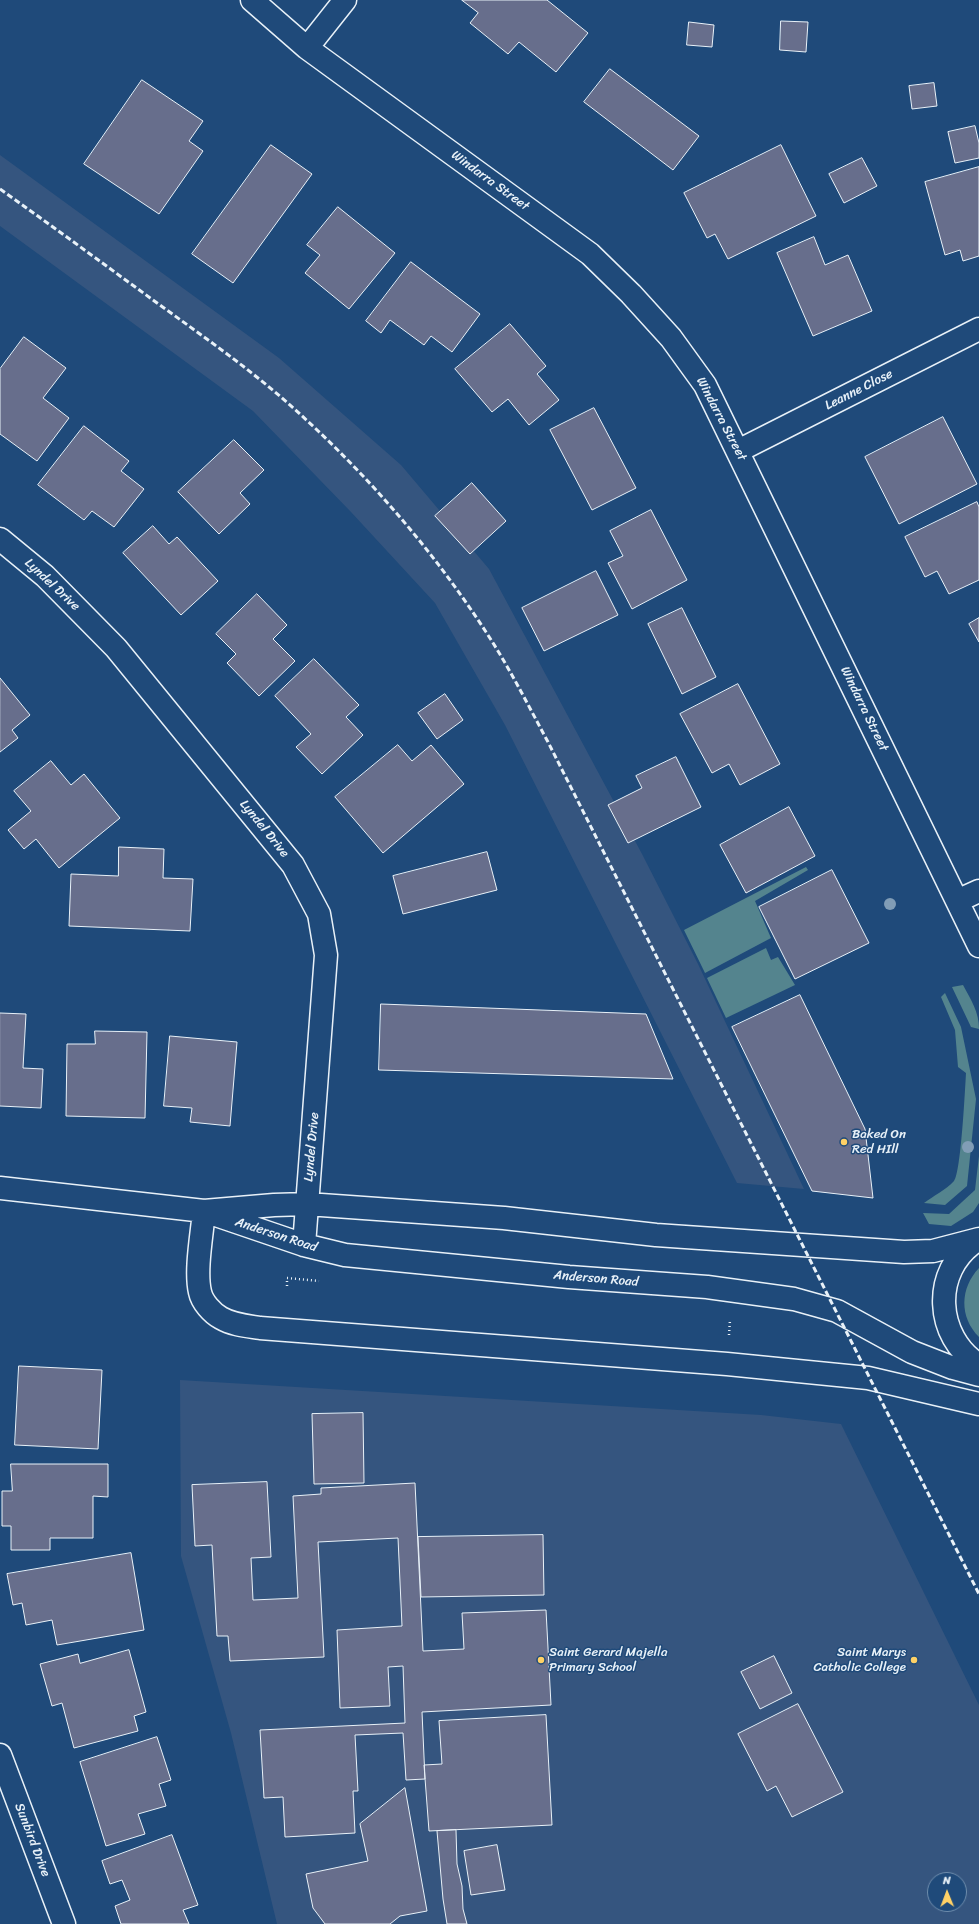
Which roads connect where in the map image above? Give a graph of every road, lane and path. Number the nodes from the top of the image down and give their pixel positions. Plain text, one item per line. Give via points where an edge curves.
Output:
1 (252, 0) edge
2 (345, 0) edge
3 (307, 48) junction
4 (979, 329) edge
5 (738, 451) junction
6 (0, 539) edge
7 (979, 891) edge
8 (957, 901) junction
9 (979, 946) edge
10 (0, 1188) edge
11 (307, 1204) junction
12 (204, 1211) junction
13 (979, 1239) edge
14 (304, 1245) junction
15 (730, 1318) dead end
16 (729, 1338) dead end
17 (979, 1365) edge
18 (979, 1375) edge
19 (979, 1404) edge
20 (0, 1756) edge
21 (64, 1924) edge

1 - 3 street, Windarra Street
2 - 3 street
3 - 5 street, Windarra Street via 590,254 671,338 705,385
4 - 5 street, Leanne Close
5 - 8 street, Windarra Street
6 - 11 street, Lyndel Drive via 45,576 116,648 293,865 319,914 326,955
7 - 8 street
8 - 9 street, Windarra Street
10 - 12 street, Anderson Road
11 - 12 street, Anderson Road
11 - 13 street, Anderson Road via 504,1218 656,1235 904,1252 932,1251
11 - 14 street, Lyndel Drive
12 - 14 street, Anderson Road
12 - 19 street via 200,1292 207,1305 220,1318 237,1324 260,1328 727,1364 868,1378
13 - 17 street via 965,1250 954,1265 946,1282 943,1301 952,1337 964,1353
14 - 18 street, Anderson Road via 362,1258 707,1288 794,1299 837,1311 912,1352
15 - 16 path
20 - 21 street, Sunbird Drive

